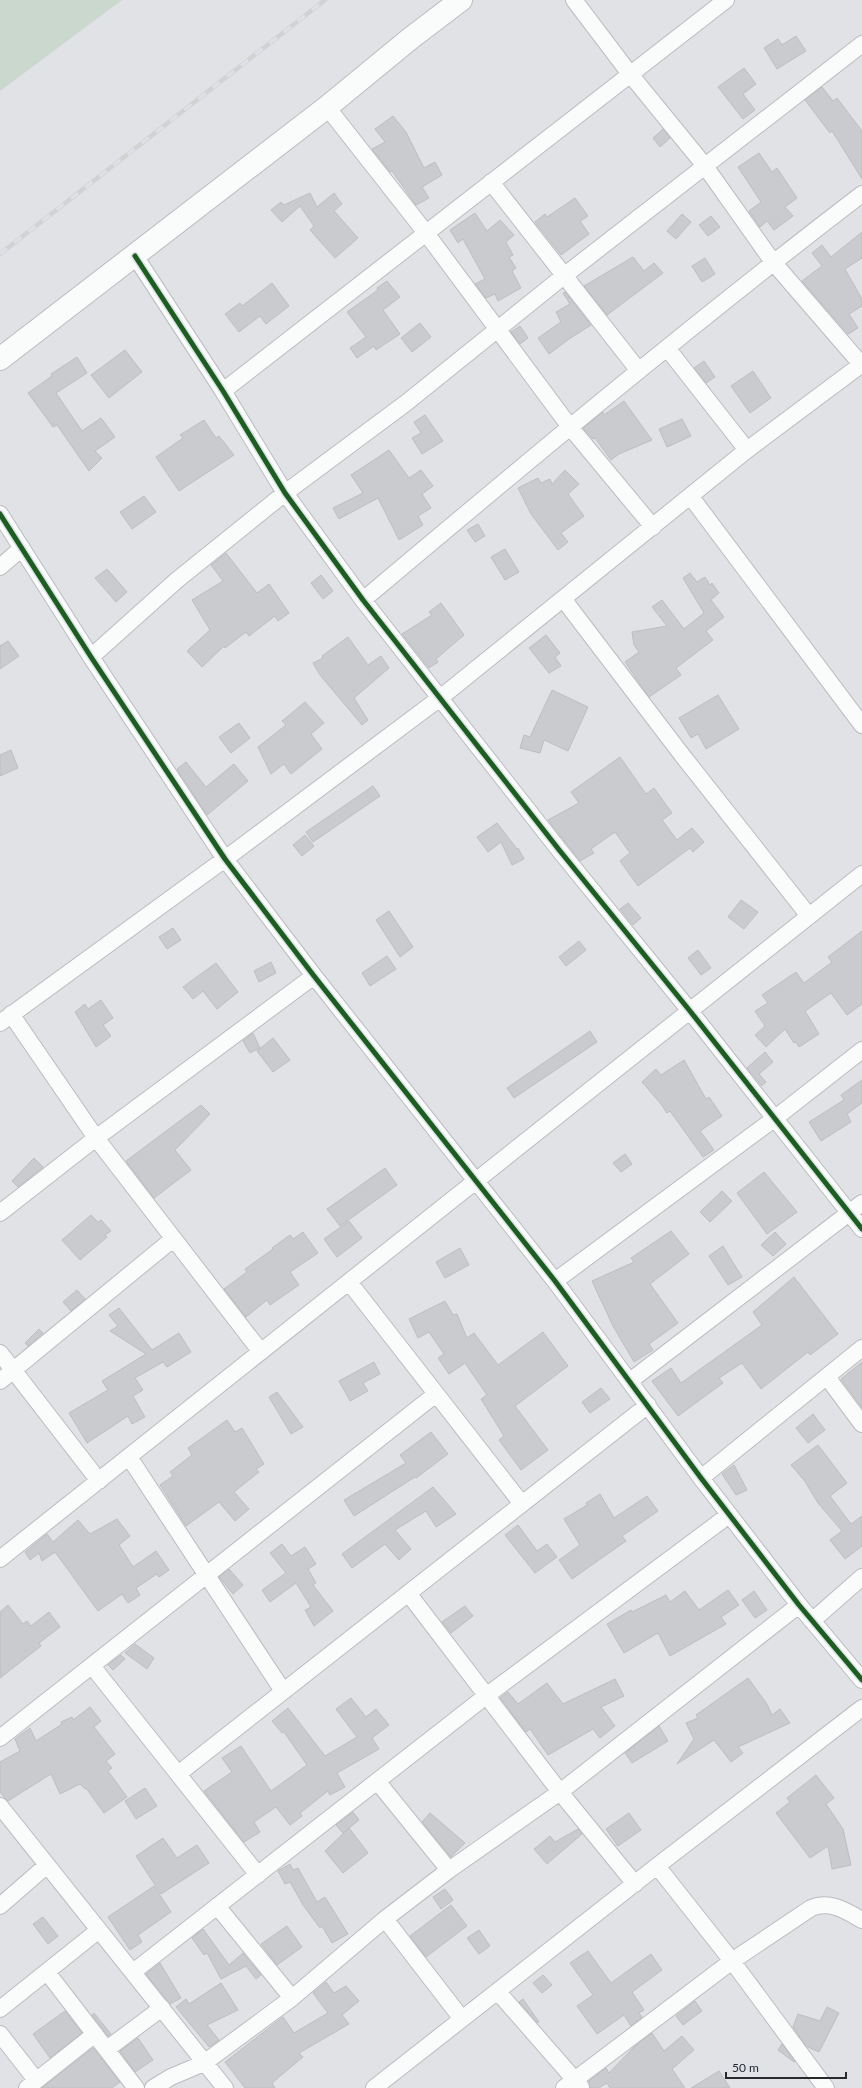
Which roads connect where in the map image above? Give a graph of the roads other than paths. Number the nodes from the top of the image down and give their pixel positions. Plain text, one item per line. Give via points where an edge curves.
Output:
1 (461, 0) edge
2 (574, 0) edge
3 (726, 0) edge
4 (862, 44) edge
5 (630, 74) junction
6 (327, 107) junction
7 (705, 166) junction
8 (491, 182) junction
9 (862, 194) edge
10 (426, 233) junction
11 (135, 256) junction
12 (773, 262) junction
13 (565, 275) junction
14 (497, 329) junction
15 (667, 348) junction
16 (0, 359) edge
17 (862, 364) edge
18 (639, 371) junction
19 (223, 392) junction
20 (570, 428) junction
21 (747, 450) junction
22 (285, 493) junction
23 (691, 497) junction
24 (0, 514) edge
25 (654, 527) junction
26 (22, 548) junction
27 (0, 567) edge
28 (363, 600) junction
29 (564, 600) junction
30 (91, 657) junction
31 (440, 698) junction
32 (862, 725) edge
33 (226, 859) junction
34 (862, 874) edge
35 (809, 916) junction
36 (314, 976) junction
37 (690, 1011) junction
38 (5, 1018) edge
39 (862, 1050) edge
40 (774, 1119) junction
41 (96, 1138) junction
42 (477, 1180) junction
43 (862, 1203) edge
44 (0, 1213) edge
45 (848, 1213) junction
46 (862, 1229) edge
47 (173, 1239) junction
48 (555, 1281) junction
49 (349, 1282) junction
50 (862, 1348) edge
51 (261, 1352) junction
52 (0, 1353) edge
53 (13, 1370) junction
54 (826, 1377) junction
55 (0, 1381) edge
56 (630, 1381) junction
57 (436, 1394) junction
58 (648, 1405) junction
59 (862, 1424) edge
60 (129, 1457) junction
61 (701, 1478) junction
62 (99, 1481) junction
63 (522, 1504) junction
64 (729, 1515) junction
65 (0, 1559) edge
66 (207, 1575) junction
67 (862, 1577) edge
68 (408, 1593) junction
69 (799, 1605) junction
70 (812, 1621) junction
71 (92, 1666) junction
72 (862, 1680) edge
73 (283, 1691) junction
74 (486, 1696) junction
75 (862, 1708) edge
76 (0, 1738) edge
77 (178, 1774) junction
78 (377, 1780) junction
79 (560, 1792) junction
80 (0, 1806) edge
81 (46, 1866) junction
82 (656, 1866) junction
83 (449, 1870) junction
84 (258, 1875) junction
85 (634, 1884) junction
86 (0, 1906) edge
87 (217, 1906) junction
88 (385, 1919) junction
89 (862, 1920) edge
90 (99, 1930) junction
91 (732, 1961) junction
92 (47, 1972) junction
93 (133, 1972) junction
94 (498, 1992) junction
95 (292, 1998) junction
96 (0, 2008) edge
97 (162, 2008) junction
98 (462, 2019) junction
99 (0, 2034) edge
100 (95, 2034) junction
101 (107, 2049) junction
102 (204, 2063) junction
103 (32, 2084) edge
104 (573, 2085) edge
105 (136, 2088) edge
106 (153, 2088) edge
107 (225, 2088) edge
108 (374, 2088) edge
109 (826, 2088) edge

1 - 6 street
2 - 5 street
3 - 5 street
4 - 7 street
5 - 7 street
5 - 8 street
6 - 10 street
6 - 11 street
7 - 12 street
7 - 13 street
8 - 10 street
8 - 13 street
9 - 12 street
10 - 14 street
10 - 19 street
11 - 16 street
11 - 19 street
12 - 15 street
12 - 17 street
13 - 14 street
13 - 18 street
14 - 20 street
14 - 22 street via 406,403
15 - 18 street
15 - 21 street
17 - 21 street
18 - 20 street
19 - 22 street
20 - 25 street
20 - 28 street
21 - 23 street
22 - 28 street
22 - 30 street via 177,580
23 - 25 street
23 - 32 street
24 - 26 street
25 - 29 street
26 - 27 street
26 - 30 street
28 - 31 street
29 - 31 street
29 - 35 street
30 - 33 street
31 - 33 street
31 - 37 street
33 - 36 street
33 - 38 street
34 - 35 street
35 - 37 street
36 - 41 street
36 - 42 street
37 - 40 street
37 - 42 street
38 - 41 street
39 - 40 street
40 - 45 street
40 - 48 street
41 - 44 street
41 - 47 street
42 - 48 street
42 - 49 street
43 - 45 street
45 - 46 street
45 - 56 street
47 - 51 street
47 - 53 street
48 - 56 street
49 - 51 street
49 - 57 street
50 - 54 street
51 - 60 street
52 - 53 street
53 - 55 street
53 - 62 street
54 - 59 street
54 - 61 street
56 - 58 street
57 - 63 street
57 - 66 street
58 - 61 street
58 - 63 street
60 - 62 street
60 - 66 street
61 - 64 street
62 - 65 street
63 - 68 street
64 - 69 street
64 - 74 street
66 - 71 street
66 - 73 street
67 - 70 street
68 - 73 street
68 - 74 street
69 - 70 street
69 - 79 street
70 - 72 street
71 - 76 street
71 - 77 street
73 - 77 street
74 - 78 street
74 - 79 street
75 - 82 street
77 - 84 street
78 - 83 street
78 - 84 street
79 - 83 street
79 - 85 street
80 - 81 street
81 - 86 street
81 - 90 street
82 - 85 street
82 - 91 street
83 - 88 street
84 - 87 street
85 - 94 street
87 - 93 street
87 - 95 street
88 - 95 street
88 - 98 street
89 - 91 street via 836,1907 819,1904
90 - 92 street
90 - 93 street
91 - 104 street
91 - 109 street
92 - 96 street
92 - 100 street
93 - 97 street
94 - 98 street
94 - 104 street
95 - 102 street
97 - 101 street
97 - 102 street
98 - 108 street
99 - 103 street
100 - 101 street
100 - 103 street
101 - 105 street
102 - 106 street
102 - 107 street

